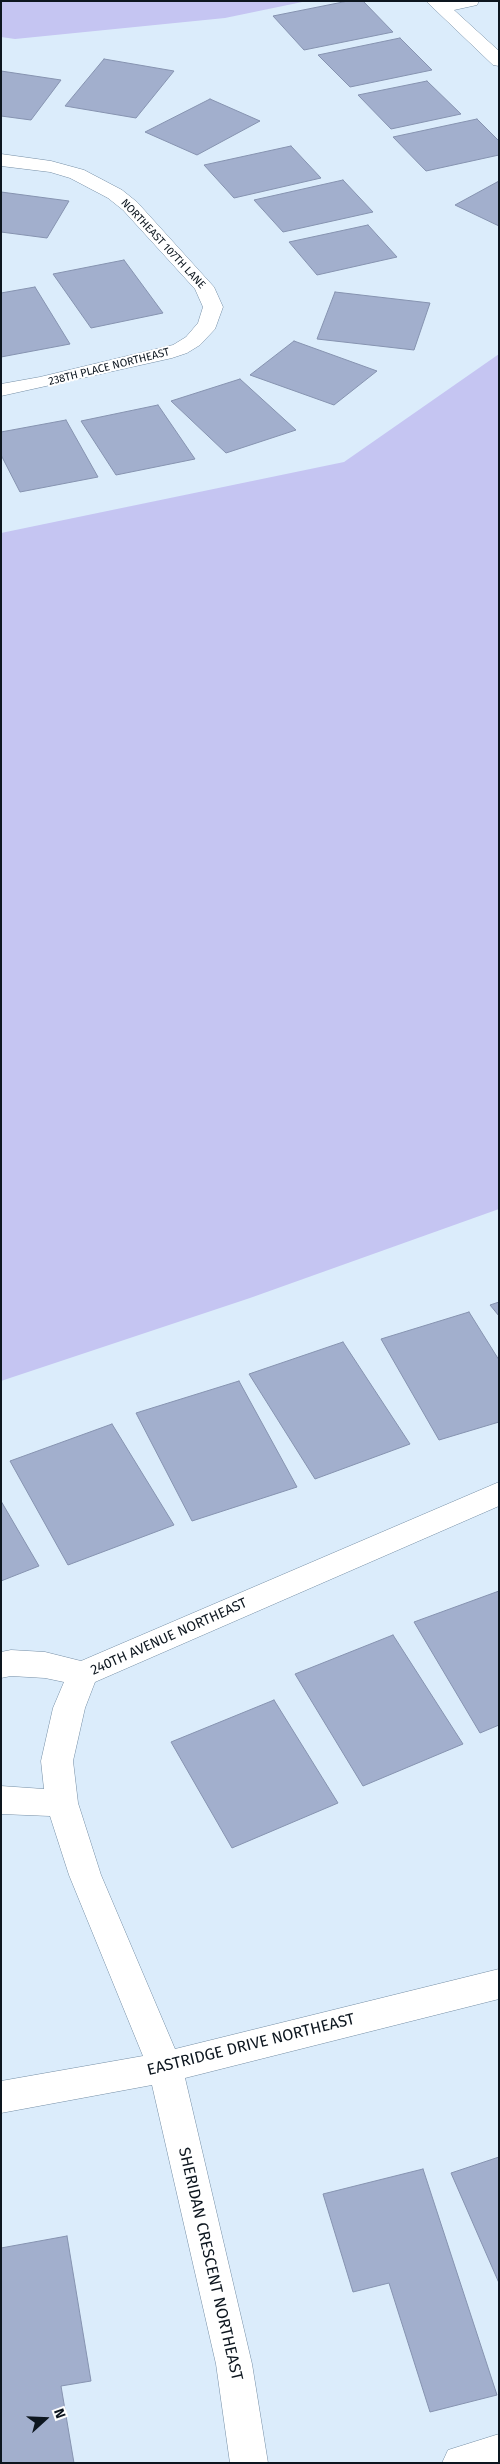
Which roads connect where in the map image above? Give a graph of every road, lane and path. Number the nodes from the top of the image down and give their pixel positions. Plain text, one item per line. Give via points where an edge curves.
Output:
1 (471, 1) edge
2 (438, 4) edge
3 (499, 61) edge
4 (1, 160) edge
5 (208, 325) joint
6 (1, 390) edge
7 (499, 1493) edge
8 (1, 1665) edge
9 (83, 1674) junction
10 (1, 1800) edge
11 (62, 1803) junction
12 (499, 1984) edge
13 (165, 2067) junction
14 (1, 2097) edge
15 (499, 2452) edge
16 (249, 2463) edge
17 (461, 2463) edge

1 - 2 street
2 - 3 street
4 - 5 street, NORTHEAST 107TH LANE via 77,174 115,194 130,206 204,287 214,307
5 - 6 street, 238TH PLACE NORTHEAST via 193,341 165,354
7 - 9 street, 240TH AVENUE NORTHEAST
8 - 9 street via 45,1665
9 - 11 street, 240TH AVENUE NORTHEAST via 69,1708 57,1761
10 - 11 street
11 - 13 street, 240TH AVENUE NORTHEAST via 85,1875
12 - 13 street, EASTRIDGE DRIVE NORTHEAST
13 - 14 street, EASTRIDGE DRIVE NORTHEAST
13 - 16 street, SHERIDAN CRESCENT NORTHEAST via 234,2364
15 - 17 street

